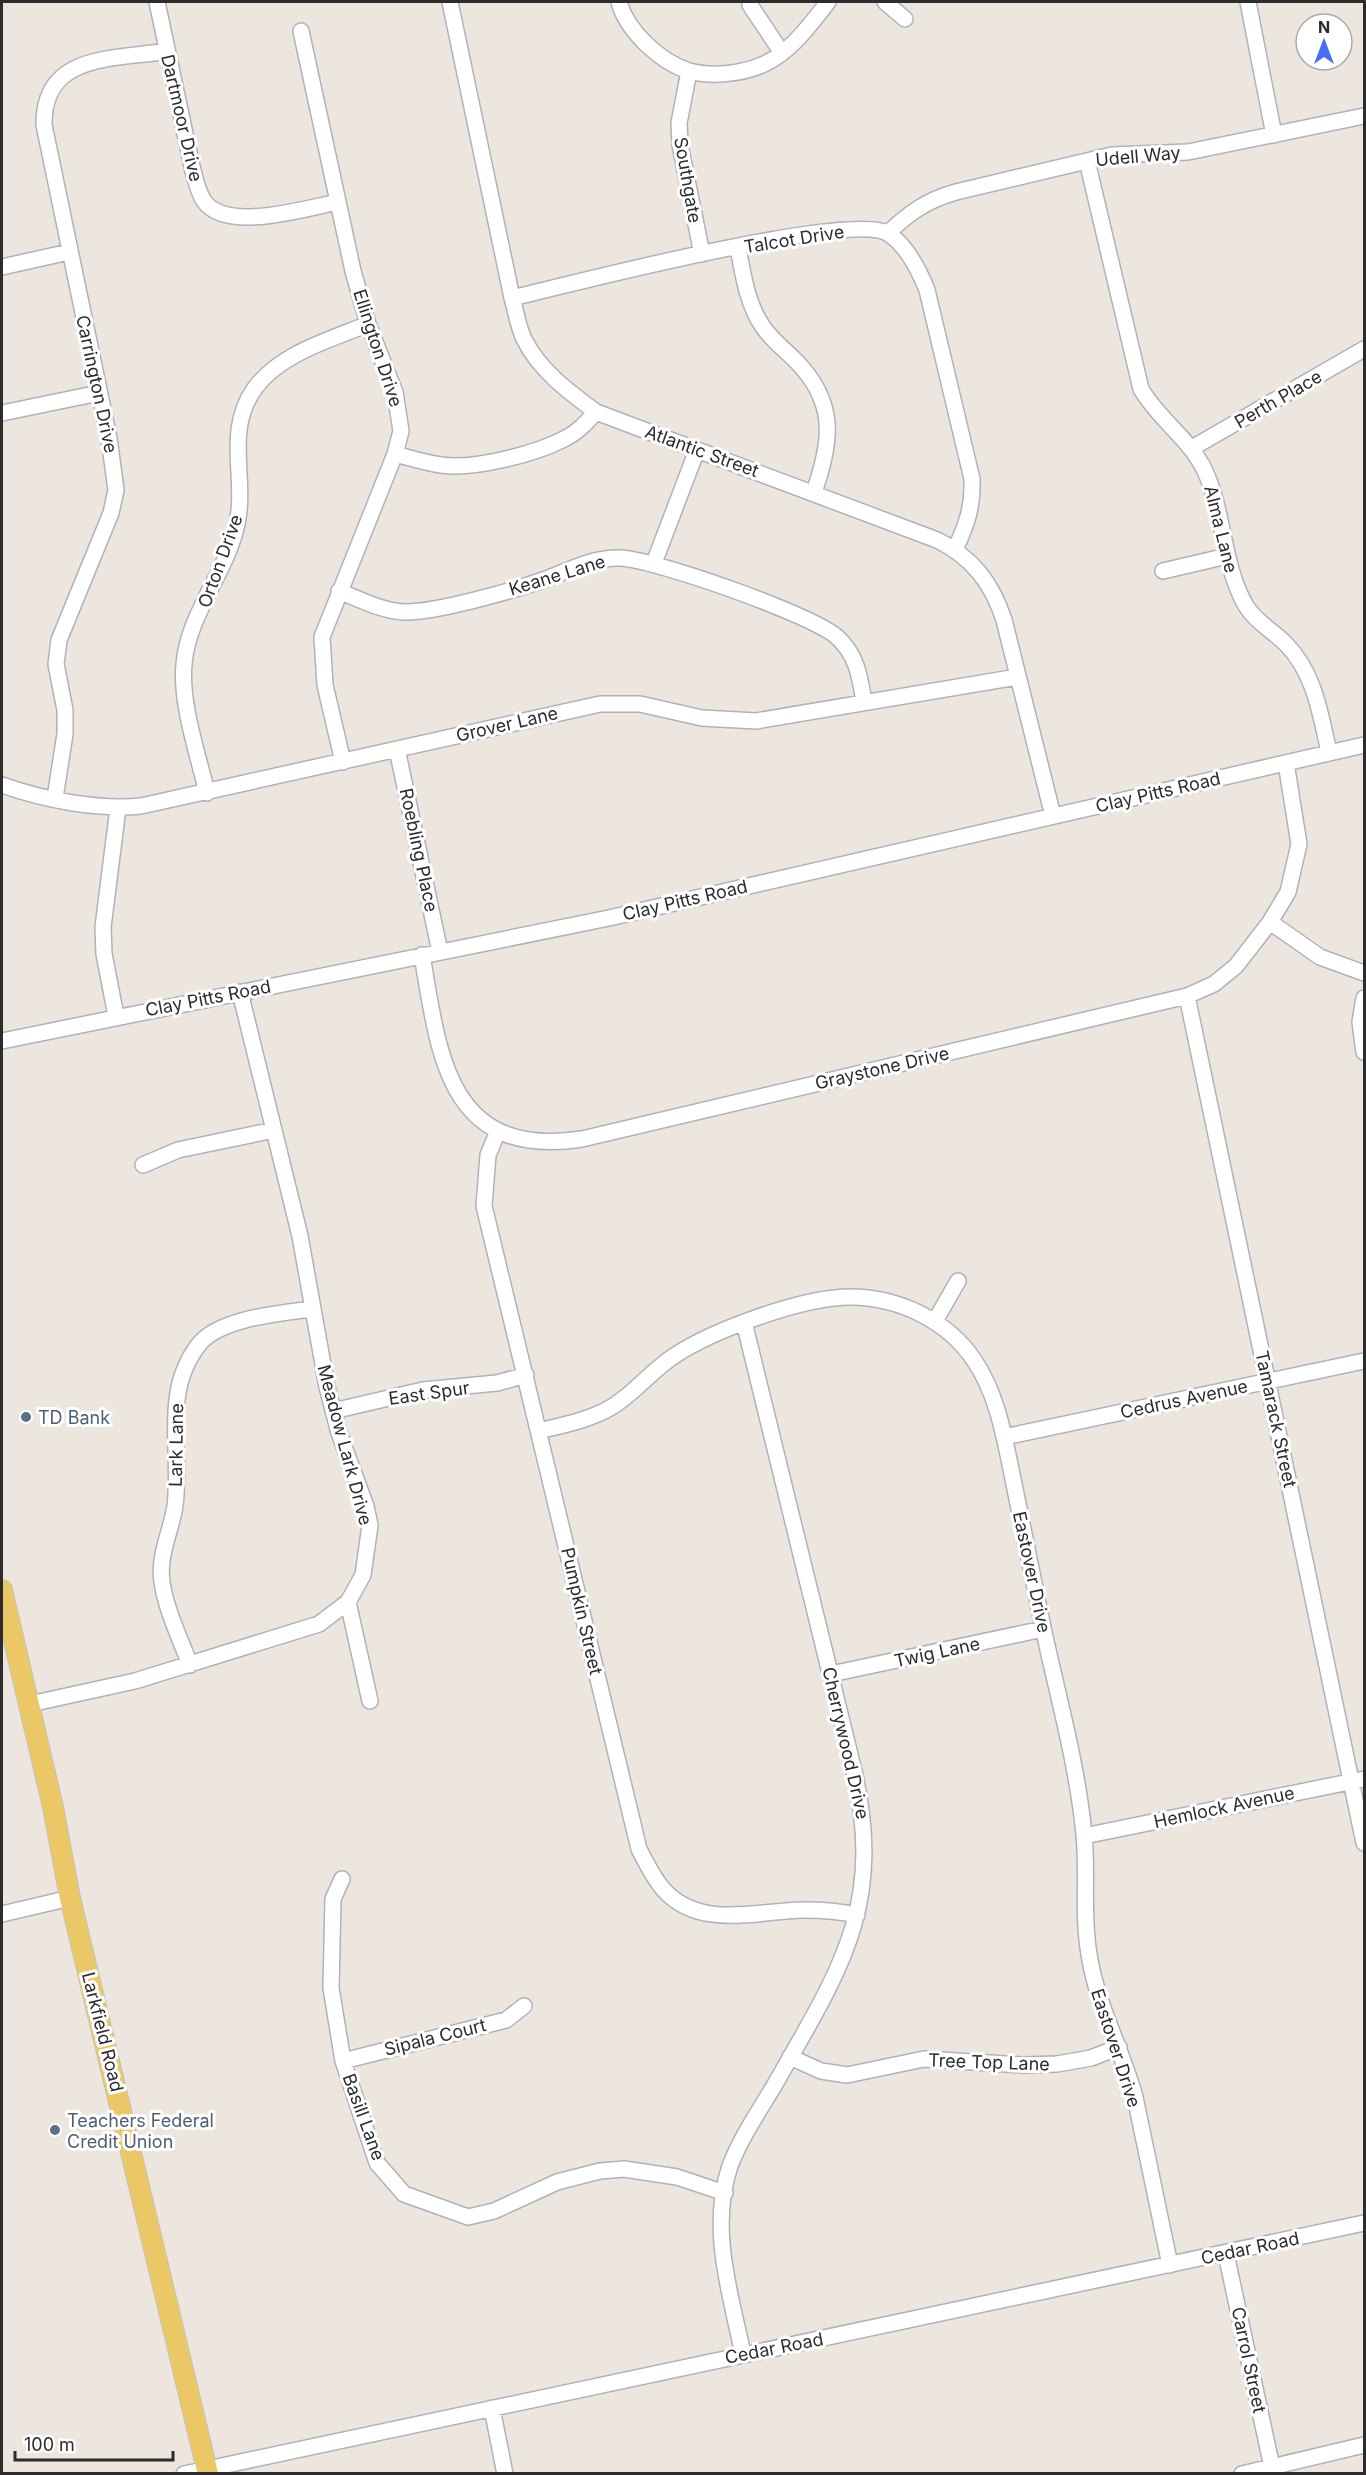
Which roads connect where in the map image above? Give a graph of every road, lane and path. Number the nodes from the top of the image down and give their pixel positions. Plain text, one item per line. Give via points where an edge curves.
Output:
1 (157, 2) edge
2 (450, 2) edge
3 (619, 2) edge
4 (828, 2) edge
5 (885, 2) edge
6 (1248, 2) edge
7 (750, 5) dead end
8 (905, 19) dead end
9 (301, 31) dead end
10 (167, 51) junction
11 (782, 53) junction
12 (689, 71) junction
13 (1365, 116) edge
14 (1274, 135) junction
15 (1087, 161) junction
16 (338, 202) junction
17 (888, 233) junction
18 (738, 248) junction
19 (69, 252) junction
20 (702, 254) junction
21 (2, 267) edge
22 (512, 298) junction
23 (368, 324) junction
24 (1365, 349) edge
25 (99, 393) junction
26 (596, 412) junction
27 (2, 413) edge
28 (1192, 448) junction
29 (697, 450) junction
30 (395, 454) junction
31 (814, 492) junction
32 (955, 549) junction
33 (1227, 556) junction
34 (654, 563) junction
35 (1163, 571) dead end
36 (339, 591) junction
37 (1017, 677) junction
38 (864, 702) junction
39 (1365, 745) edge
40 (398, 749) junction
41 (1329, 752) junction
42 (343, 762) junction
43 (1286, 763) junction
44 (2, 785) edge
45 (207, 793) junction
46 (55, 798) junction
47 (118, 808) junction
48 (1053, 816) junction
49 (1270, 922) junction
50 (440, 952) junction
51 (422, 955) junction
52 (1365, 973) edge
53 (240, 992) junction
54 (1187, 996) junction
55 (1365, 998) edge
56 (116, 1016) junction
57 (2, 1041) edge
58 (1365, 1052) edge
59 (274, 1130) junction
60 (498, 1131) junction
61 (143, 1165) dead end
62 (958, 1281) dead end
63 (312, 1309) junction
64 (935, 1321) junction
65 (744, 1322) junction
66 (1365, 1361) edge
67 (526, 1375) junction
68 (1268, 1381) junction
69 (333, 1411) junction
70 (539, 1431) junction
71 (1004, 1437) junction
72 (2, 1590) edge
73 (348, 1602) junction
74 (1043, 1629) junction
75 (190, 1665) junction
76 (831, 1674) junction
77 (370, 1701) dead end
78 (30, 1704) junction
79 (1358, 1780) edge
80 (1084, 1836) junction
81 (1365, 1843) edge
82 (342, 1879) dead end
83 (70, 1898) junction
84 (2, 1914) edge
85 (857, 1915) junction
86 (524, 2006) dead end
87 (1119, 2047) junction
88 (790, 2057) junction
89 (343, 2061) junction
90 (725, 2193) junction
91 (1365, 2223) edge
92 (1226, 2254) junction
93 (1170, 2265) junction
94 (743, 2354) junction
95 (492, 2408) junction
96 (1365, 2445) edge
97 (1272, 2467) junction
98 (208, 2471) edge
99 (184, 2474) edge
100 (505, 2474) edge
101 (1242, 2474) edge

1 - 10 street, Dartmoor Drive
2 - 22 street, Atlantic Street
3 - 12 street via 639,36 666,59
4 - 11 street
5 - 8 street
6 - 14 street
7 - 11 street
9 - 16 street, Ellington Drive
10 - 16 street, Dartmoor Drive via 198,190 205,203 237,218 255,218
10 - 19 street, Carrington Drive via 80,65 63,73 49,90 44,126
11 - 12 street via 762,65 736,72
12 - 20 street, Southgate via 679,123 680,145
13 - 14 street, Udell Way
14 - 15 street, Udell Way via 1188,152 1112,155
15 - 17 street, Udell Way via 932,199 911,211
15 - 28 street, Alma Lane via 1141,389 1153,410
16 - 23 street, Ellington Drive
17 - 18 street, Talcot Drive via 833,230
17 - 32 street via 919,271 927,290 972,479 969,520
18 - 20 street, Talcot Drive
18 - 31 street via 745,283 762,326 810,375 826,410 829,432 825,461
19 - 21 street
19 - 25 street, Carrington Drive
20 - 22 street, Talcot Drive
22 - 26 street, Atlantic Street via 524,339 540,362 553,378
23 - 30 street, Ellington Drive via 395,392 401,431
23 - 45 street, Orton Drive via 291,357 272,370 255,388 242,414 237,435 241,505 237,527 184,662 186,696
24 - 28 street, Perth Place
25 - 27 street
25 - 46 street, Carrington Drive via 116,490 111,513 59,640 56,664 65,710 65,734
26 - 29 street, Atlantic Street
26 - 30 street via 564,440 487,462 442,465
28 - 33 street, Alma Lane via 1214,491
29 - 31 street, Atlantic Street
29 - 34 street
30 - 36 street, Ellington Drive
31 - 32 street, Atlantic Street
32 - 37 street, Atlantic Street via 975,565 997,597
33 - 35 street
33 - 41 street, Alma Lane via 1247,608 1301,660 1313,684
34 - 36 street, Keane Lane via 619,558 594,560 522,587 404,612
34 - 38 street, Keane Lane via 824,626 850,652 859,670
36 - 42 street, Ellington Drive via 322,637 322,661
37 - 38 street, Grover Lane
37 - 48 street, Atlantic Street
38 - 40 street, Grover Lane via 756,721 702,718 640,704 600,704
39 - 41 street, Clay Pitts Road
40 - 42 street, Grover Lane
40 - 50 street, Roebling Place
41 - 43 street, Clay Pitts Road
42 - 45 street, Grover Lane
43 - 48 street, Clay Pitts Road
43 - 49 street, Graystone Drive via 1299,844 1288,892
44 - 46 street, Grover Lane
45 - 47 street, Grover Lane
46 - 47 street, Grover Lane
47 - 56 street via 103,927
48 - 50 street, Clay Pitts Road via 621,915
49 - 52 street via 1320,957
49 - 54 street, Graystone Drive via 1236,966 1214,984
50 - 51 street, Clay Pitts Road
51 - 53 street, Clay Pitts Road
51 - 60 street, Graystone Drive via 437,1042 452,1086 478,1117
53 - 56 street, Clay Pitts Road
53 - 59 street, Meadow Lark Drive
54 - 60 street, Graystone Drive via 582,1139 539,1143
54 - 68 street, Tamarack Street
55 - 58 street via 1360,1023
56 - 57 street, Clay Pitts Road
59 - 61 street via 178,1150
59 - 63 street, Meadow Lark Drive via 300,1236
60 - 67 street, Pumpkin Street via 488,1155 484,1206
62 - 64 street
63 - 69 street, Meadow Lark Drive
63 - 75 street, Lark Lane via 251,1319 220,1329 201,1342 179,1379 175,1403 175,1508 162,1557 162,1582
64 - 65 street, Eastover Drive via 895,1304 850,1297 822,1300
64 - 71 street, Eastover Drive via 972,1357 987,1381
65 - 70 street, Eastover Drive via 671,1358 610,1408
65 - 76 street, Cherrywood Drive
66 - 68 street, Cedrus Avenue
67 - 69 street, East Spur via 497,1383 423,1390
67 - 70 street, Pumpkin Street
68 - 71 street, Cedrus Avenue
68 - 79 street, Tamarack Street
69 - 73 street, Meadow Lark Drive via 370,1525 363,1575
70 - 85 street, Pumpkin Street via 630,1815 639,1849 650,1870 664,1890 685,1906 716,1915 801,1910
71 - 74 street, Eastover Drive
72 - 78 main road, Larkfield Road
73 - 75 street, Meadow Lark Drive via 319,1624
73 - 77 street
74 - 76 street, Twig Lane
74 - 80 street, Eastover Drive via 1074,1767
75 - 78 street, Meadow Lark Drive
76 - 85 street, Cherrywood Drive via 863,1812 865,1868
78 - 83 main road, Larkfield Road
79 - 80 street, Hemlock Avenue
79 - 81 street, Tamarack Street
80 - 87 street, Eastover Drive via 1088,1952 1094,1981
82 - 89 street, Basill Lane via 333,1899 331,1988
83 - 84 street
83 - 98 main road, Larkfield Road
85 - 88 street, Cherrywood Drive via 839,1968
86 - 89 street, Sipala Court via 506,2020
87 - 88 street, Tree Top Lane via 1091,2058 1057,2064 1023,2066 924,2059 847,2075 821,2071
87 - 93 street, Eastover Drive via 1135,2097
88 - 90 street, Cherrywood Drive via 731,2165
89 - 90 street, Basill Lane via 377,2163 404,2194 468,2217 494,2211 557,2182 600,2171 651,2171
90 - 94 street, Cherrywood Drive via 721,2246
91 - 92 street, Cedar Road
92 - 93 street, Cedar Road
92 - 97 street, Carrol Street
93 - 94 street, Cedar Road
94 - 95 street, Cedar Road
95 - 98 street, Cedar Road
95 - 100 street
96 - 97 street
97 - 101 street
98 - 99 street, Cedar Road

